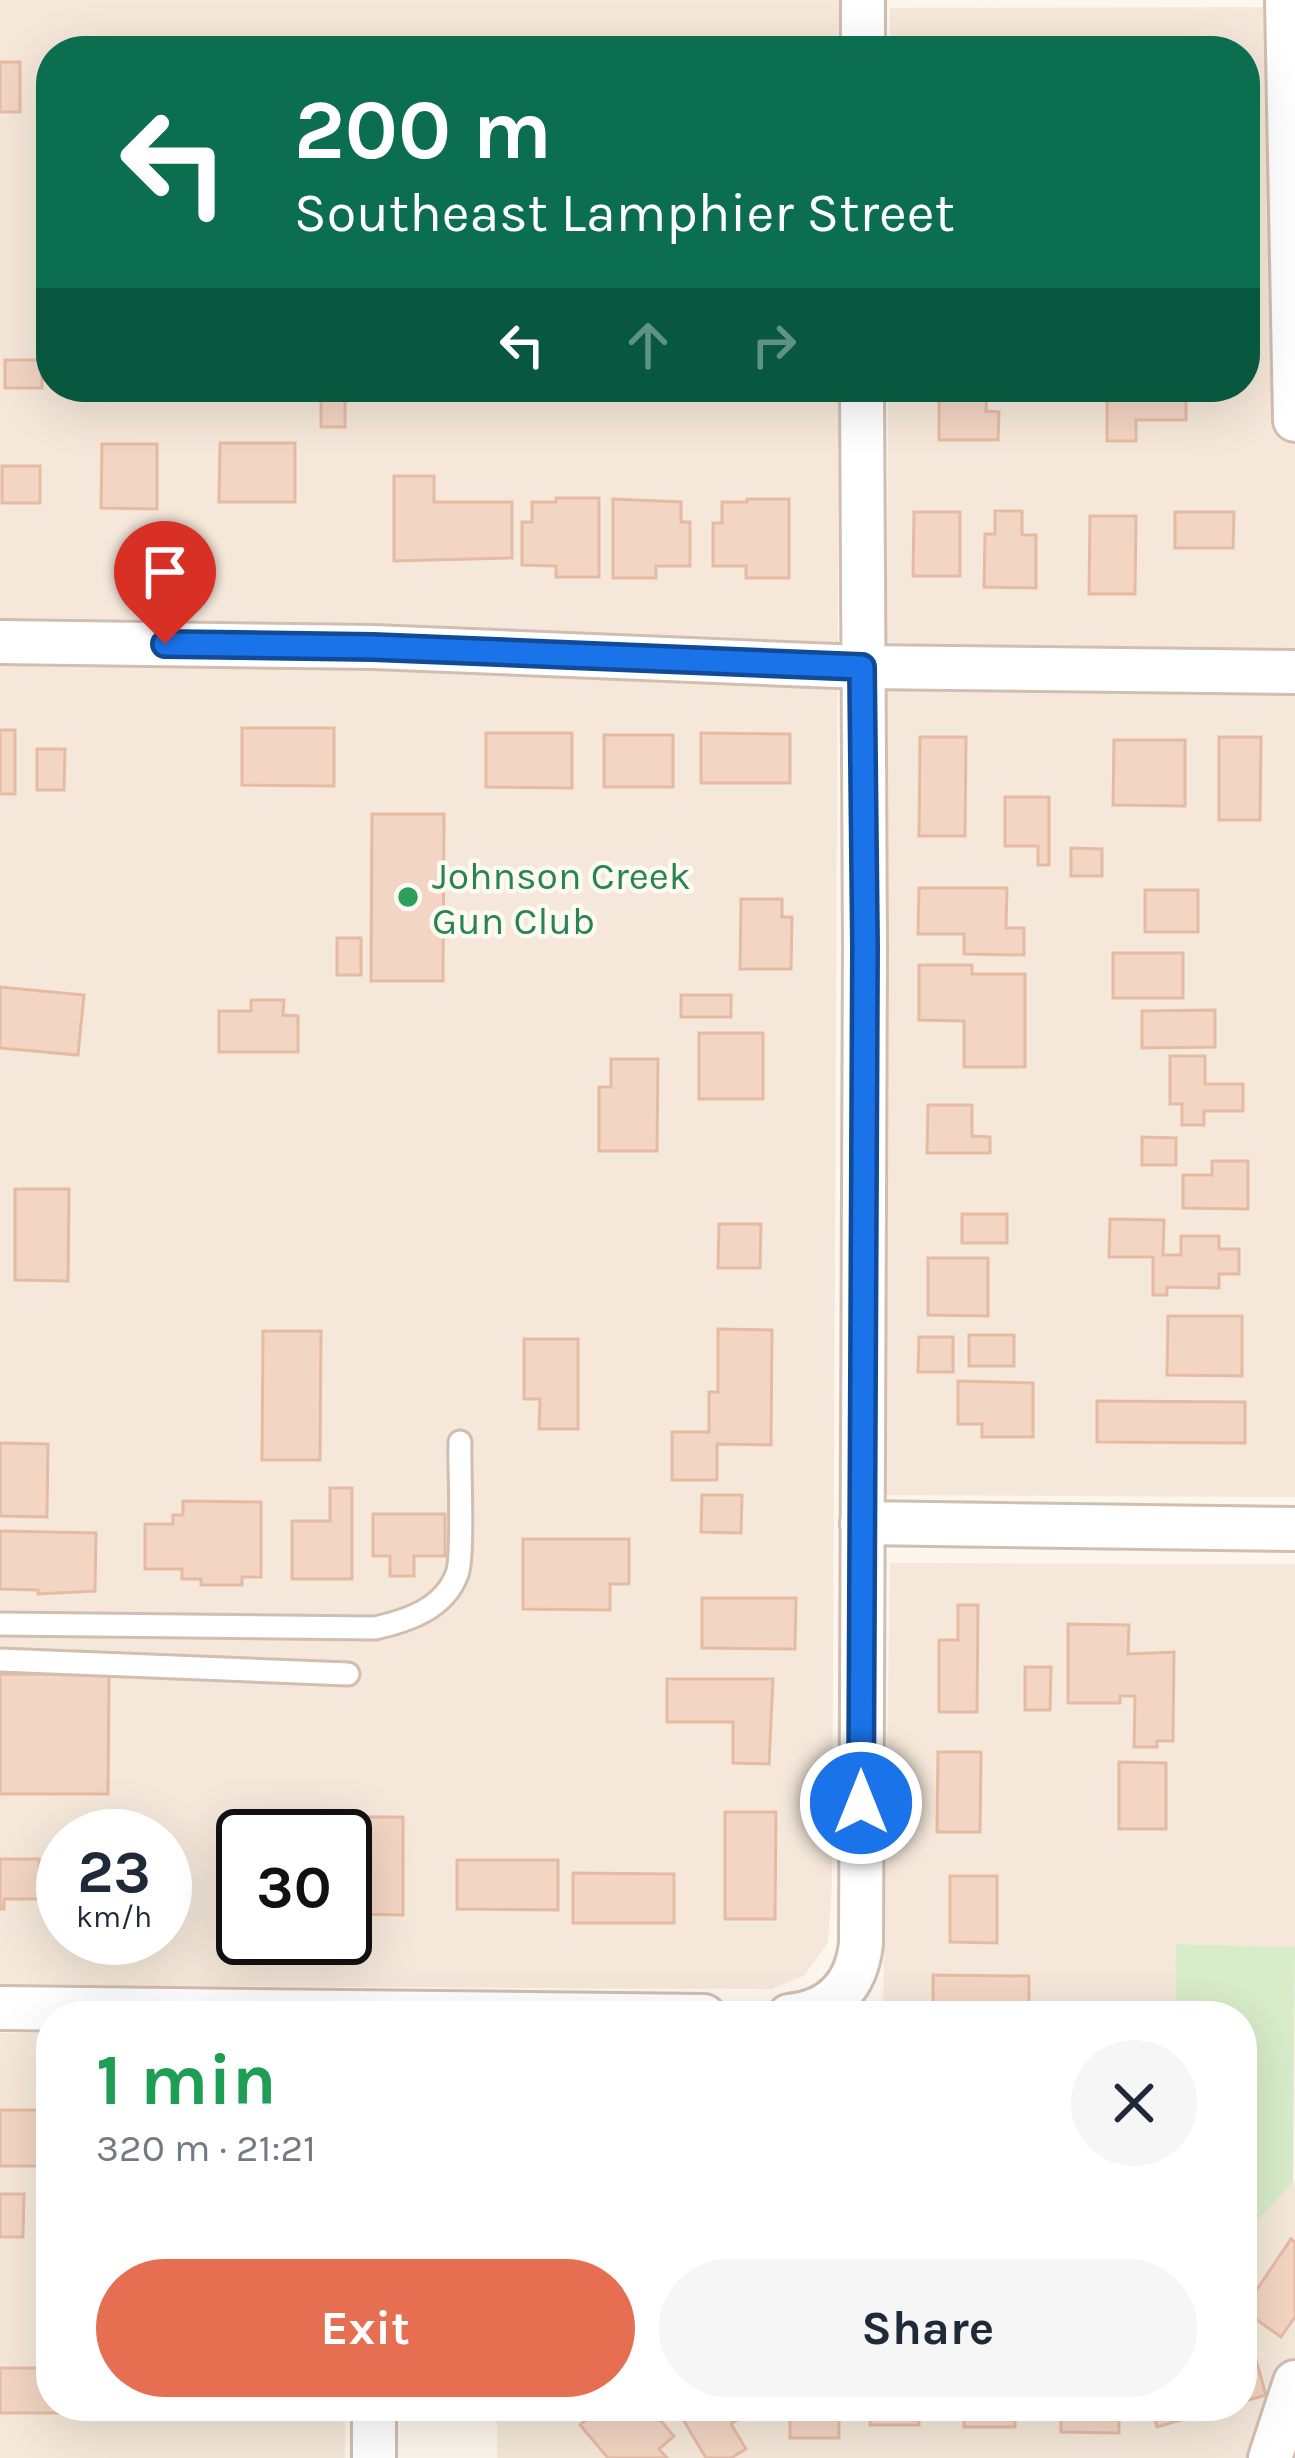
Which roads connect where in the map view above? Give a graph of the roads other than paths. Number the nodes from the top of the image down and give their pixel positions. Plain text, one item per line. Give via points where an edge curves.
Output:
1 (863, 0) edge
2 (1287, 0) edge
3 (863, 36) edge
4 (862, 402) edge
5 (1295, 420) edge
6 (0, 642) edge
7 (862, 667) junction
8 (1295, 672) edge
9 (460, 1442) dead end
10 (862, 1523) junction
11 (1295, 1529) edge
12 (0, 1624) edge
13 (0, 1660) edge
14 (348, 1674) dead end
15 (833, 2001) edge
16 (0, 2008) edge
17 (36, 2008) edge
18 (1295, 2382) edge
19 (374, 2421) edge
20 (374, 2458) edge
21 (1270, 2458) edge

1 - 3 street
2 - 5 street
4 - 7 street
6 - 7 street
7 - 8 street
7 - 10 street
9 - 12 lane via 458,1573 437,1603 410,1621 375,1628
10 - 11 street
10 - 15 street via 861,1943 855,1972
13 - 14 lane
16 - 17 street
18 - 21 street
19 - 20 street

